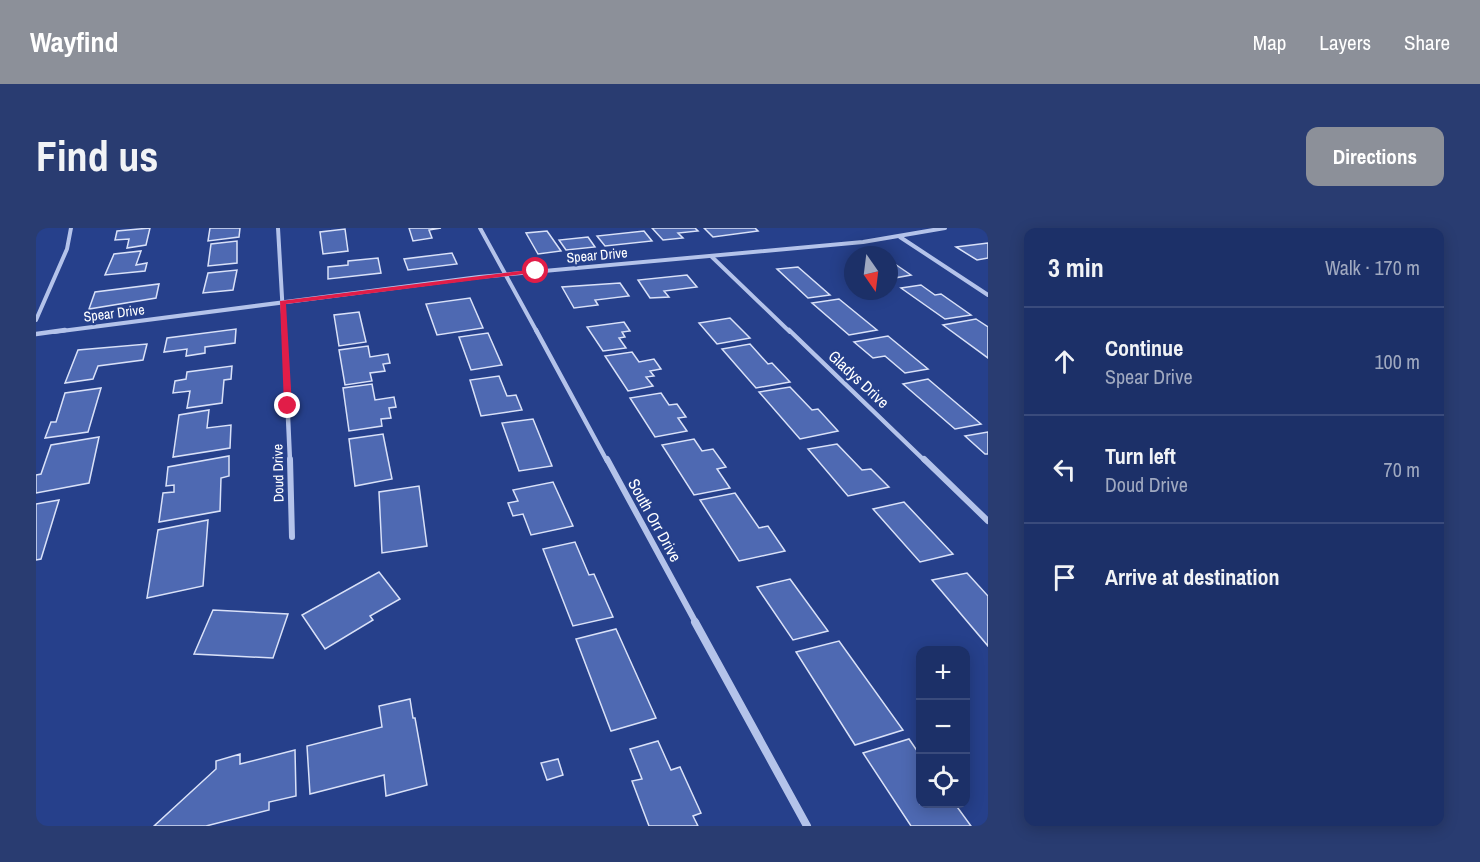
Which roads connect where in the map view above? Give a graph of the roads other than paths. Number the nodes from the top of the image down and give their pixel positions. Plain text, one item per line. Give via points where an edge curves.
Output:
1 (71, 228) edge
2 (278, 228) edge
3 (480, 228) edge
4 (945, 228) edge
5 (900, 237) junction
6 (711, 256) junction
7 (505, 274) junction
8 (988, 295) edge
9 (283, 302) junction
10 (36, 320) edge
11 (36, 334) edge
12 (988, 521) edge
13 (292, 537) dead end
14 (807, 826) edge

1 - 10 street via 67,249
2 - 9 street, Doud Drive
3 - 7 street, South Orr Drive
4 - 5 street, Spear Drive
5 - 6 street, Spear Drive
5 - 8 street
6 - 7 street, Spear Drive
6 - 12 street, Gladys Drive
7 - 9 street, Spear Drive
7 - 14 street, South Orr Drive
9 - 11 street, Spear Drive
9 - 13 street, Doud Drive

